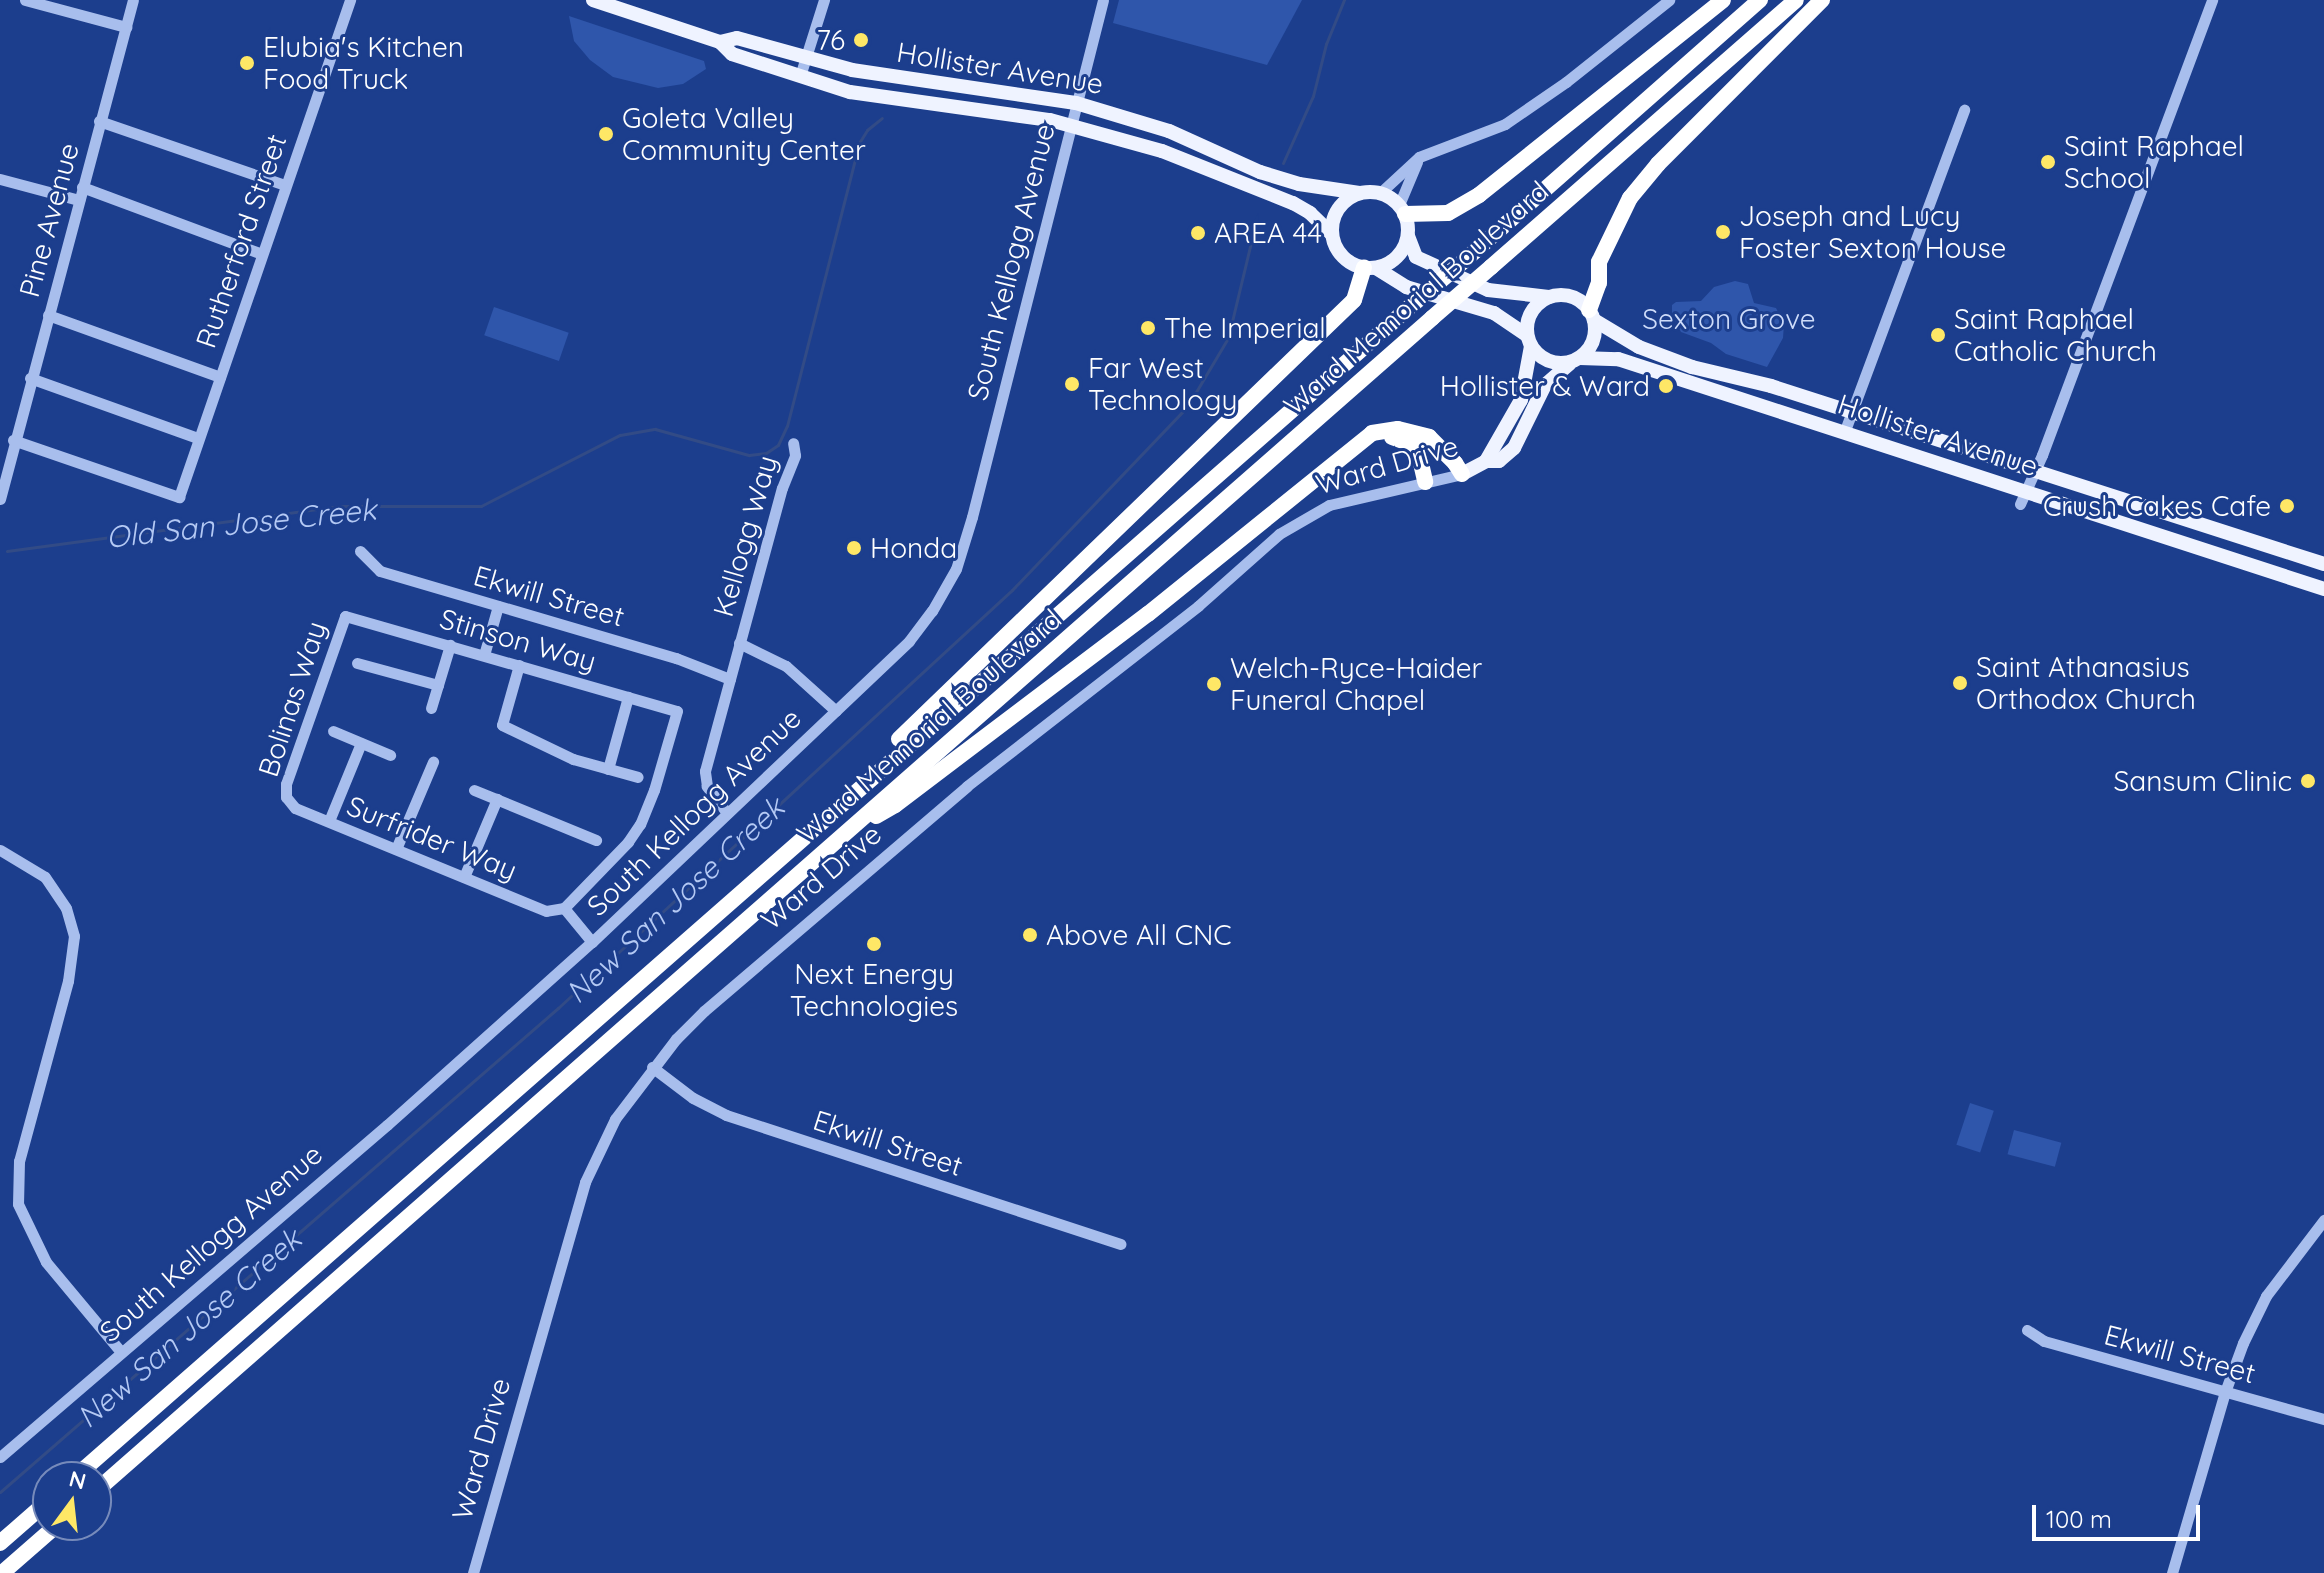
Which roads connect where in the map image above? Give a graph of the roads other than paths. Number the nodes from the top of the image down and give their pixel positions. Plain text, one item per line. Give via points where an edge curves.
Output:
1 (25, 0) edge
2 (133, 0) edge
3 (350, 0) edge
4 (593, 0) edge
5 (824, 0) edge
6 (1103, 0) edge
7 (1723, 0) edge
8 (1760, 0) edge
9 (1796, 0) edge
10 (1822, 0) edge
11 (2212, 0) edge
12 (1663, 2) edge
13 (126, 27) junction
14 (720, 42) junction
15 (806, 59) junction
16 (800, 76) junction
17 (1076, 103) junction
18 (1964, 110) dead end
19 (99, 121) junction
20 (1070, 124) junction
21 (1419, 157) junction
22 (0, 179) edge
23 (285, 185) junction
24 (82, 187) junction
25 (1359, 193) junction
26 (1380, 193) junction
27 (79, 200) junction
28 (1402, 210) junction
29 (1332, 234) junction
30 (1408, 236) junction
31 (262, 254) junction
32 (1370, 268) junction
33 (1549, 297) junction
34 (48, 315) junction
35 (1592, 315) junction
36 (1529, 340) junction
37 (1575, 360) junction
38 (220, 377) junction
39 (30, 378) junction
40 (1851, 413) junction
41 (1844, 433) junction
42 (198, 438) junction
43 (1366, 439) junction
44 (13, 440) junction
45 (793, 443) dead end
46 (1486, 461) junction
47 (2035, 470) junction
48 (1462, 474) junction
49 (1425, 482) junction
50 (2023, 497) junction
51 (0, 499) edge
52 (360, 551) dead end
53 (2324, 564) edge
54 (2324, 589) edge
55 (498, 606) junction
56 (345, 616) joint
57 (739, 643) junction
58 (450, 645) junction
59 (484, 655) junction
60 (357, 663) dead end
61 (519, 665) junction
62 (730, 679) junction
63 (438, 685) junction
64 (628, 697) junction
65 (431, 708) dead end
66 (836, 711) junction
67 (333, 731) dead end
68 (361, 743) junction
69 (390, 755) dead end
70 (433, 762) dead end
71 (608, 769) junction
72 (638, 777) dead end
73 (474, 790) dead end
74 (286, 797) joint
75 (497, 799) junction
76 (833, 811) junction
77 (727, 813) junction
78 (329, 821) junction
79 (850, 830) junction
80 (596, 840) dead end
81 (396, 849) junction
82 (0, 850) edge
83 (464, 877) junction
84 (564, 908) junction
85 (592, 942) junction
86 (652, 1067) junction
87 (2324, 1220) edge
88 (1120, 1244) dead end
89 (2027, 1330) dead end
90 (121, 1352) junction
91 (2225, 1392) junction
92 (2324, 1419) edge
93 (0, 1457) edge
94 (93, 1461) edge
95 (112, 1477) edge
96 (32, 1515) edge
97 (39, 1541) edge
98 (0, 1543) edge
99 (2, 1573) edge
100 (473, 1573) edge
101 (2172, 1573) edge

1 - 13 street
2 - 13 street, Pine Avenue
3 - 23 street, Rutherford Street
4 - 14 main road, Hollister Avenue
5 - 15 street
6 - 17 street, South Kellogg Avenue
7 - 28 highway via 1479,195 1448,213
8 - 76 highway, Ward Memorial Boulevard, bridge
9 - 79 highway, Ward Memorial Boulevard, bridge
10 - 35 highway via 1630,198 1599,262
11 - 47 street
12 - 21 street via 1566,82 1505,124
13 - 19 street, Pine Avenue
14 - 15 main road, Hollister Avenue via 737,38
14 - 16 main road, Hollister Avenue via 732,54
15 - 16 street
15 - 17 main road, Hollister Avenue via 896,78
16 - 20 main road, Hollister Avenue via 883,98
17 - 20 street, South Kellogg Avenue
17 - 25 main road, Hollister Avenue via 1169,131 1260,172
18 - 40 street
19 - 23 street
19 - 24 street, Pine Avenue
20 - 29 main road, Hollister Avenue via 1185,158 1293,203
20 - 66 street, South Kellogg Avenue via 956,569 909,641
21 - 26 street
21 - 28 street
22 - 27 street
23 - 31 street, Rutherford Street
24 - 27 street, Pine Avenue
24 - 31 street
25 - 26 main road
25 - 29 main road via 1338,209
26 - 28 main road
27 - 34 street, Pine Avenue
28 - 30 main road
29 - 32 main road via 1342,256
30 - 32 main road via 1397,257
30 - 33 main road via 1416,257 1488,290
31 - 38 street, Rutherford Street
32 - 36 main road via 1406,287 1494,313
32 - 76 highway via 1354,300 891,747
33 - 35 main road via 1572,297
33 - 36 main road via 1531,312
34 - 38 street
34 - 39 street, Pine Avenue
35 - 37 main road via 1593,341
35 - 40 main road, Hollister Avenue via 1631,343 1692,367
36 - 37 main road via 1548,361
36 - 46 main road, Ward Drive via 1521,400
37 - 41 main road, Hollister Avenue via 1618,359
37 - 46 main road, Ward Drive via 1545,385 1514,448 1499,461
38 - 42 street, Rutherford Street
39 - 42 street
39 - 44 street, Pine Avenue
40 - 41 street
40 - 47 main road, Hollister Avenue
41 - 50 main road, Hollister Avenue
42 - 44 street, Rutherford Street via 179,497
43 - 48 highway via 1384,430 1416,432 1442,448
43 - 49 highway via 1399,437 1417,446
43 - 79 highway via 1148,614 908,796
44 - 51 street, Pine Avenue
45 - 57 street, Kellogg Way via 795,455
46 - 48 main road, Ward Drive
47 - 50 street
47 - 53 main road, Hollister Avenue
48 - 49 street, Ward Drive
49 - 86 street, Ward Drive via 1329,505 1279,534 1198,606 869,870 704,1011
50 - 54 main road, Hollister Avenue
52 - 55 street, Ekwill Street via 380,571
55 - 59 street
55 - 62 street, Ekwill Street
56 - 58 street, Stinson Way
56 - 74 street, Bolinas Way via 286,784
57 - 62 street, Kellogg Way
57 - 66 street, Kellogg Way via 786,666
58 - 59 street, Stinson Way
58 - 63 street
59 - 61 street, Stinson Way
60 - 63 street
61 - 64 street, Stinson Way
61 - 71 street via 502,725 573,759
62 - 77 street, Kellogg Way via 705,771 707,786
63 - 65 street
64 - 71 street
64 - 84 street, Stinson Way via 677,711 654,790 628,842
66 - 77 street, South Kellogg Avenue
67 - 68 street
68 - 69 street
68 - 78 street
70 - 81 street
71 - 72 street
73 - 75 street
74 - 78 street, Surfrider Way via 295,808
75 - 80 street
75 - 83 street
76 - 94 highway, Ward Memorial Boulevard
77 - 85 street, South Kellogg Avenue
78 - 81 street, Surfrider Way
79 - 95 highway, Ward Memorial Boulevard
81 - 83 street, Surfrider Way
82 - 90 street via 45,877 66,908 74,936 68,981 19,1161 18,1204 46,1262
83 - 84 street, Surfrider Way via 546,911
84 - 85 street
85 - 90 street, South Kellogg Avenue
86 - 88 street, Ekwill Street via 726,1115
86 - 100 street, Ward Drive via 615,1119 585,1182
87 - 91 street via 2261,1304
89 - 91 street, Ekwill Street via 2044,1341
90 - 93 street, South Kellogg Avenue
91 - 92 street, Ekwill Street
91 - 101 street
96 - 98 highway
97 - 99 highway

